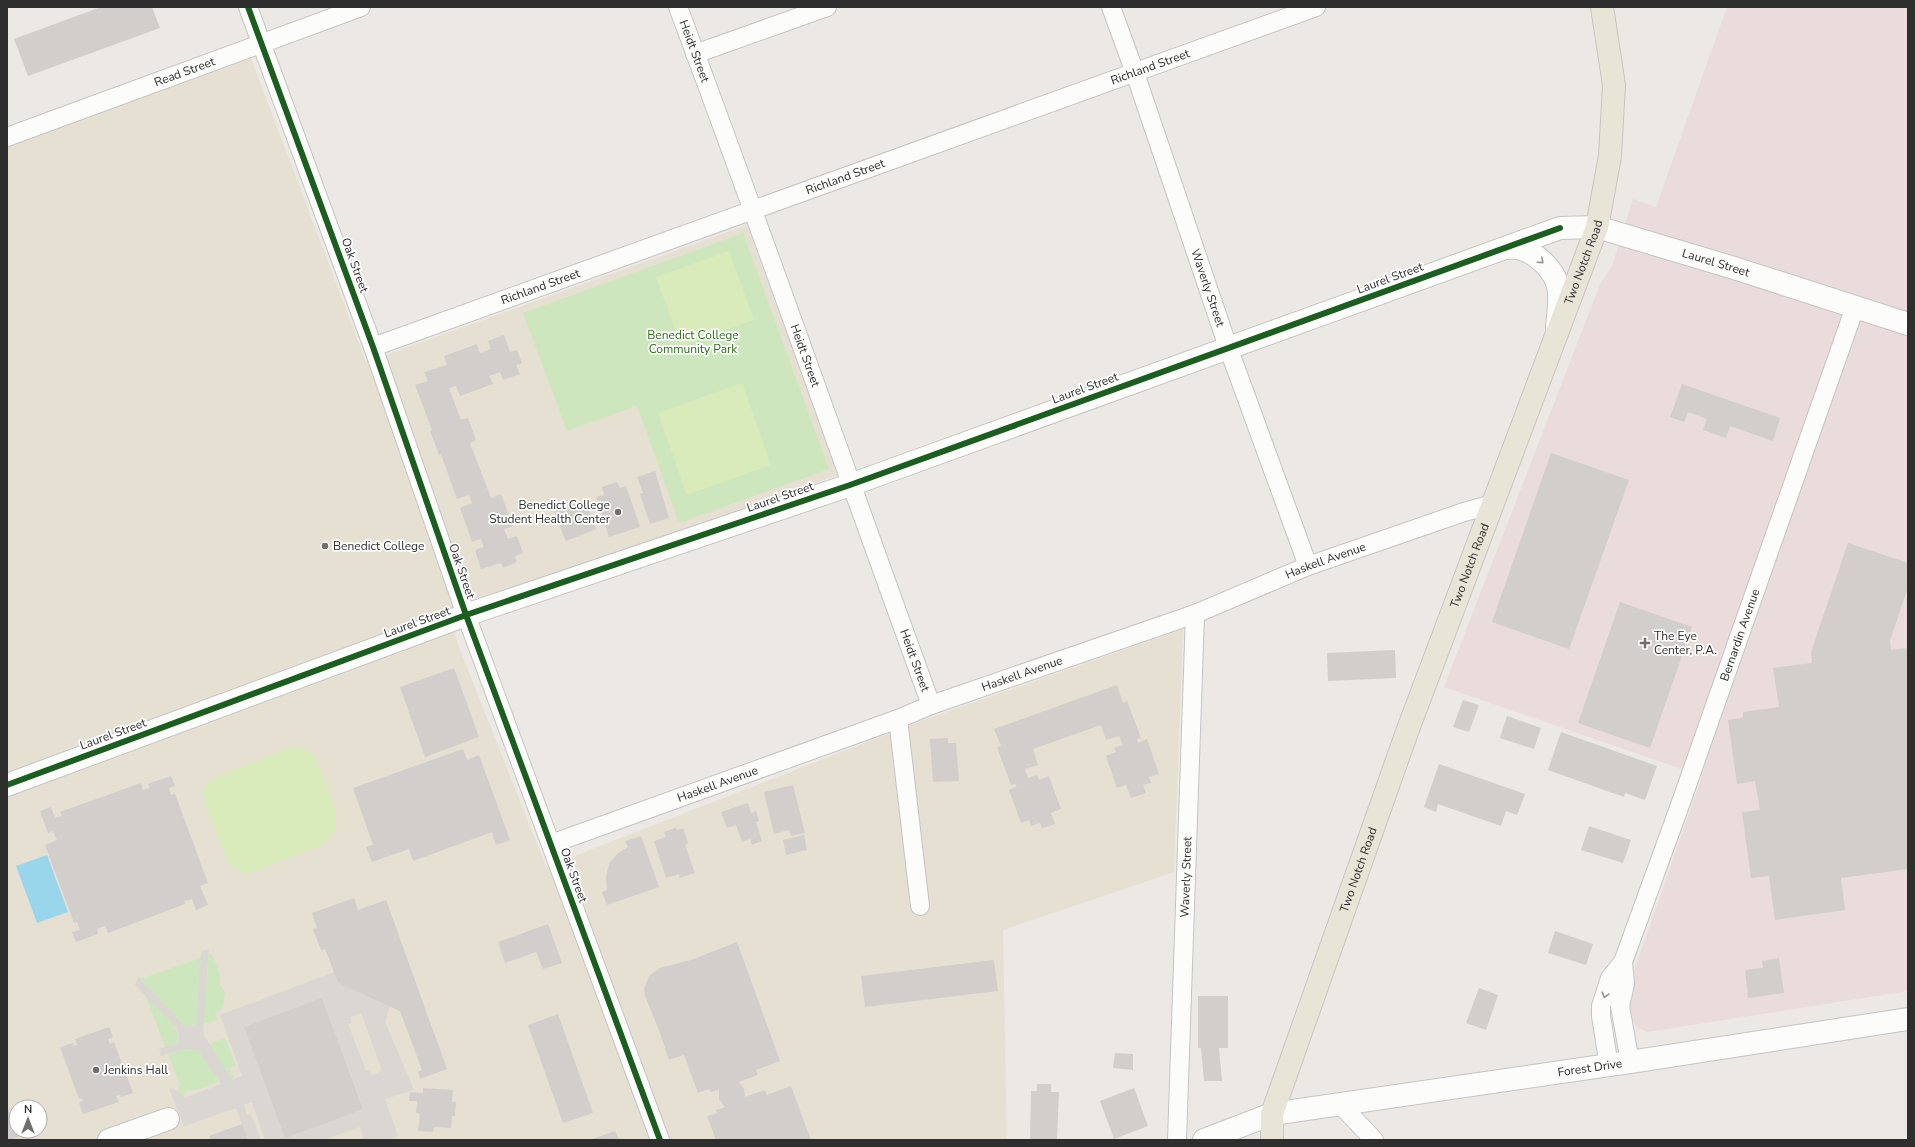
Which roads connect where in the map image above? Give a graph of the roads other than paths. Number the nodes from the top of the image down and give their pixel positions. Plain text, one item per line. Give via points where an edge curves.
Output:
1 (248, 7) edge
2 (361, 7) edge
3 (678, 7) edge
4 (827, 7) edge
5 (1111, 7) edge
6 (1316, 7) edge
7 (1602, 7) edge
8 (262, 43) junction
9 (695, 54) junction
10 (1135, 73) junction
11 (7, 136) edge
12 (754, 210) junction
13 (1597, 227) junction
14 (1506, 248) junction
15 (1855, 307) junction
16 (1908, 324) edge
17 (1556, 336) junction
18 (374, 347) junction
19 (1228, 347) junction
20 (850, 485) junction
21 (1493, 504) junction
22 (1308, 566) junction
23 (1195, 614) junction
24 (466, 615) junction
25 (931, 705) junction
26 (898, 719) junction
27 (7, 784) edge
28 (551, 844) junction
29 (920, 906) dead end
30 (1623, 962) junction
31 (1908, 1019) edge
32 (1630, 1062) junction
33 (1608, 1066) junction
34 (1340, 1104) junction
35 (1272, 1114) junction
36 (168, 1119) dead end
37 (109, 1140) edge
38 (660, 1140) edge
39 (1177, 1140) edge
40 (1204, 1140) edge
41 (1272, 1140) edge
42 (1374, 1140) edge

1 - 8 street, Oak Street
2 - 8 street, Read Street
3 - 9 street, Heidt Street
4 - 9 street
5 - 10 street, Waverly Street
6 - 10 street, Richland Street
7 - 13 main road, Two Notch Road via 1614,85 1610,156
8 - 11 street, Read Street
8 - 18 street, Oak Street
9 - 12 street, Heidt Street
10 - 12 street, Richland Street
10 - 19 street, Waverly Street
12 - 18 street, Richland Street
12 - 20 street, Heidt Street
13 - 14 street, Laurel Street via 1560,228
13 - 15 street, Laurel Street
13 - 17 main road, Two Notch Road
14 -> 17 street via 1521,248 1538,258 1552,273 1558,285 1559,297
14 - 19 street, Laurel Street
15 - 16 street, Laurel Street
15 - 30 street, Bernardin Avenue
17 - 21 main road, Two Notch Road
18 - 24 street, Oak Street
19 - 20 street, Laurel Street
19 - 22 street, Waverly Street
20 - 24 street, Laurel Street
20 - 25 street, Heidt Street
21 - 22 street, Haskell Avenue
21 - 35 main road, Two Notch Road via 1404,739
22 - 23 street, Haskell Avenue
23 - 25 street, Haskell Avenue
23 - 39 street, Waverly Street
24 - 27 street, Laurel Street
24 - 28 street, Oak Street
25 - 26 street, Haskell Avenue
26 - 28 street, Haskell Avenue
26 - 29 street
28 - 38 street, Oak Street
30 - 32 street, Bernardin Avenue via 1625,984 1620,1006
30 -> 33 street, Bernardin Avenue via 1610,978 1601,1006
31 - 32 street, Forest Drive
32 - 33 street, Forest Drive
33 - 34 street, Forest Drive
34 - 35 street, Forest Drive
34 - 42 street
35 - 40 street, Forest Drive
35 - 41 main road, Two Notch Road
36 - 37 street

